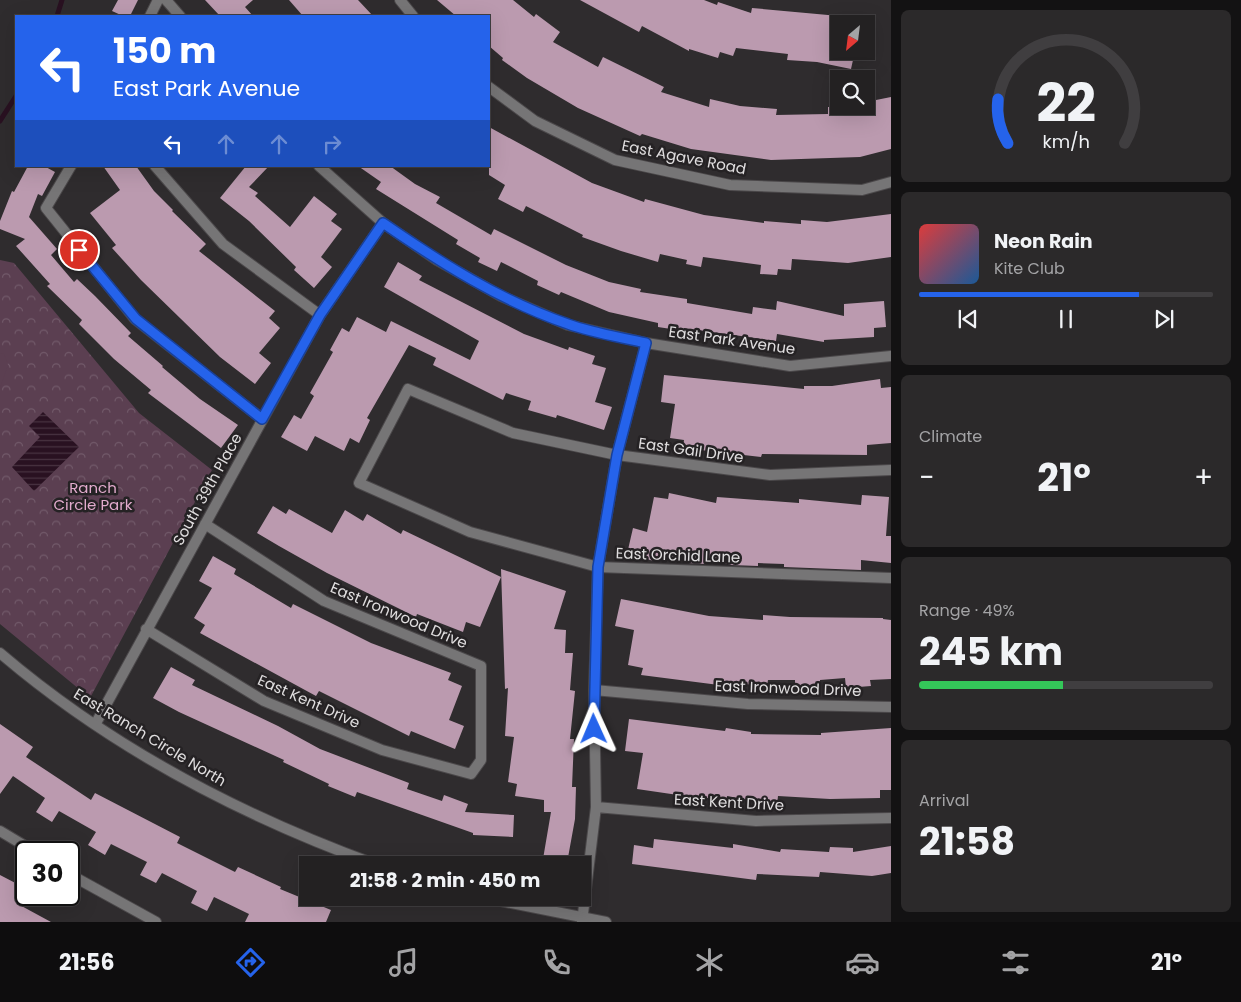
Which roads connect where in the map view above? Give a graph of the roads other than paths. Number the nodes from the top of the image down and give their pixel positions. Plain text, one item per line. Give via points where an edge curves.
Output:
1 (158, 0) edge
2 (166, 0) edge
3 (400, 0) edge
4 (150, 15) edge
5 (179, 15) edge
6 (412, 15) edge
7 (490, 88) edge
8 (70, 167) edge
9 (156, 167) edge
10 (320, 167) edge
11 (891, 182) edge
12 (383, 223) junction
13 (320, 315) junction
14 (646, 343) junction
15 (891, 356) edge
16 (262, 419) junction
17 (617, 455) junction
18 (891, 470) edge
19 (359, 483) joint
20 (205, 524) junction
21 (598, 567) junction
22 (891, 578) edge
23 (146, 629) junction
24 (0, 653) edge
25 (594, 690) junction
26 (891, 707) edge
27 (96, 723) junction
28 (471, 774) joint
29 (596, 807) junction
30 (891, 818) edge
31 (0, 831) edge
32 (16, 841) edge
33 (352, 856) edge
34 (80, 880) edge
35 (521, 906) edge
36 (583, 920) edge
37 (156, 922) edge
38 (606, 922) edge

1 - 4 street
2 - 5 street
3 - 6 street
7 - 11 street, East Agave Road via 535,121 615,160 730,185 862,190
8 - 16 street via 46,208 136,319
9 - 13 street via 223,244
10 - 12 street, East Park Avenue
12 - 13 street, South 39th Place
12 - 14 street, East Park Avenue via 437,260 501,296 568,325
13 - 16 street, South 39th Place
14 - 15 street, East Park Avenue via 790,366
14 - 17 street
16 - 20 street, South 39th Place
17 - 18 street, East Gail Drive via 770,475
17 - 19 street, East Gail Drive via 513,433 408,389
17 - 21 street
19 - 21 street, East Orchid Lane via 470,532
20 - 23 street, South 39th Place
20 - 28 street, East Ironwood Drive via 324,601 481,666 481,760
21 - 22 street, East Orchid Lane
21 - 25 street
23 - 27 street, South 39th Place
23 - 28 street, East Kent Drive via 264,701 382,750
24 - 27 street, East Ranch Circle North
25 - 26 street, East Ironwood Drive via 748,704
25 - 29 street
27 - 33 street, East Ranch Circle North via 184,778 240,808
29 - 30 street, East Kent Drive via 756,821
29 - 36 street
31 - 32 street
34 - 37 street
35 - 36 street
36 - 38 street

